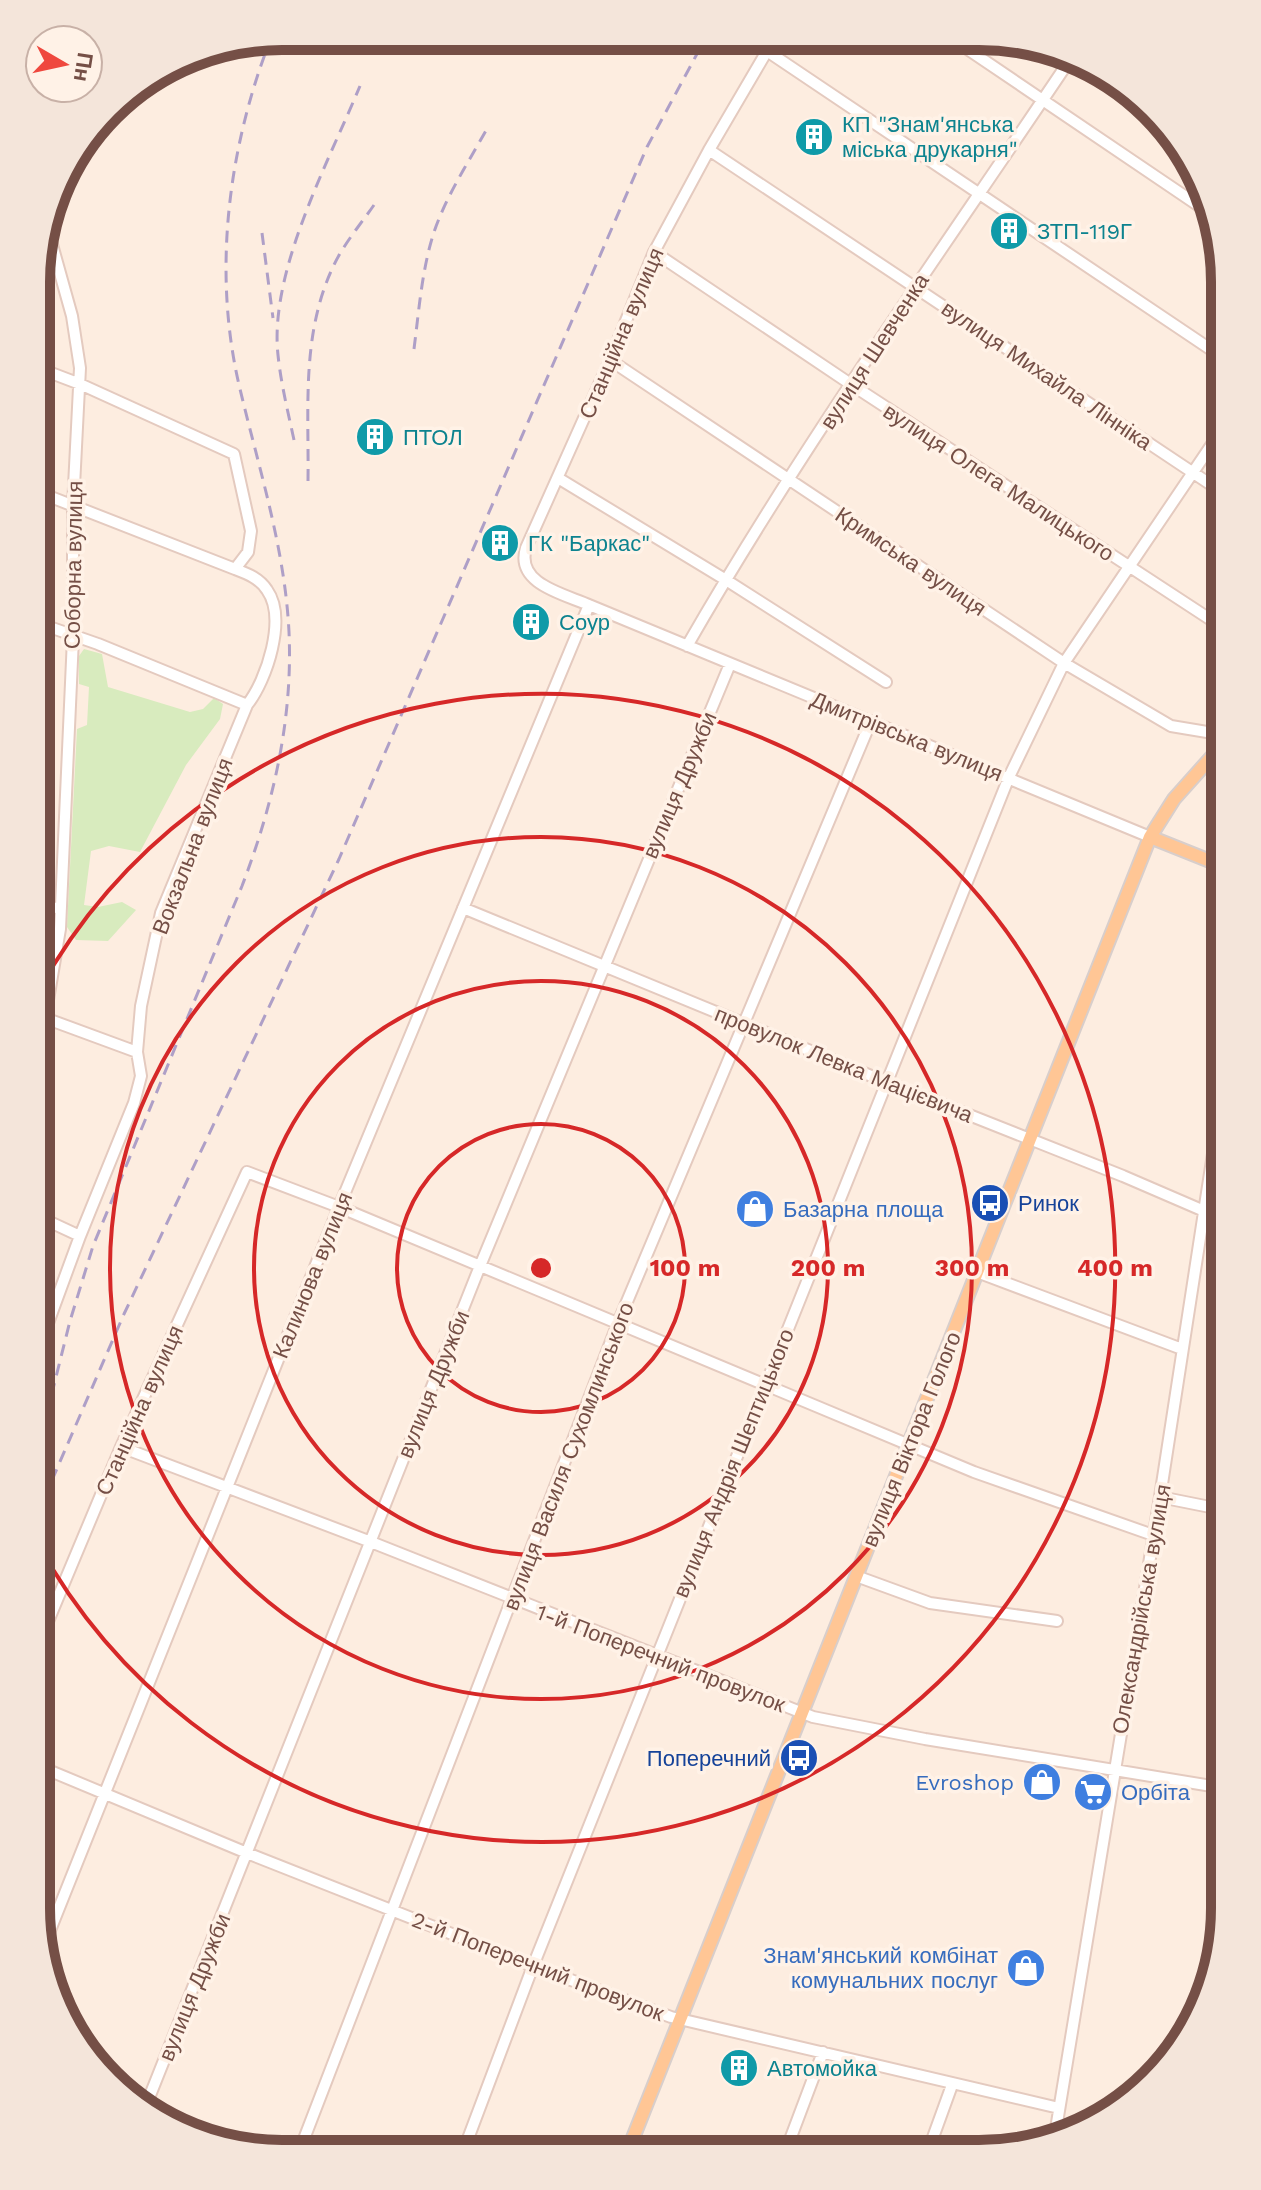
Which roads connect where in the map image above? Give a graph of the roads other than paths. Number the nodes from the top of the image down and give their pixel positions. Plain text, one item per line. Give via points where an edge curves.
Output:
1 (968, 50) edge
2 (767, 51) joint
3 (1065, 67) edge
4 (1042, 101) junction
5 (709, 150) junction
6 (979, 193) junction
7 (1198, 205) edge
8 (53, 248) edge
9 (654, 252) junction
10 (52, 259) edge
11 (56, 260) junction
12 (914, 287) junction
13 (1211, 350) edge
14 (610, 360) junction
15 (50, 373) edge
16 (80, 384) junction
17 (852, 385) junction
18 (1211, 446) edge
19 (1193, 473) junction
20 (558, 478) junction
21 (790, 479) junction
22 (1211, 485) edge
23 (50, 497) edge
24 (73, 506) junction
25 (1128, 566) junction
26 (235, 569) junction
27 (726, 580) junction
28 (589, 605) junction
29 (1211, 620) edge
30 (50, 628) edge
31 (73, 638) junction
32 (687, 646) junction
33 (1064, 663) junction
34 (730, 664) junction
35 (886, 682) dead end
36 (247, 705) junction
37 (871, 721) junction
38 (1211, 733) edge
39 (1211, 758) edge
40 (1009, 777) junction
41 (1150, 837) junction
42 (1211, 861) edge
43 (50, 906) edge
44 (463, 908) junction
45 (60, 909) junction
46 (604, 967) junction
47 (50, 985) edge
48 (50, 1020) edge
49 (744, 1023) junction
50 (137, 1052) junction
51 (886, 1082) junction
52 (1030, 1138) junction
53 (1211, 1172) edge
54 (339, 1207) junction
55 (1205, 1213) junction
56 (1211, 1215) edge
57 (50, 1222) edge
58 (80, 1236) junction
59 (480, 1266) junction
60 (977, 1272) junction
61 (50, 1318) edge
62 (618, 1323) junction
63 (1182, 1349) junction
64 (764, 1386) junction
65 (910, 1444) junction
66 (121, 1447) junction
67 (228, 1487) junction
68 (1160, 1497) junction
69 (1211, 1507) edge
70 (1153, 1535) junction
71 (371, 1542) junction
72 (856, 1576) junction
73 (512, 1600) junction
74 (50, 1617) edge
75 (1057, 1621) dead end
76 (657, 1656) junction
77 (802, 1713) junction
78 (50, 1771) edge
79 (1114, 1771) junction
80 (1211, 1786) edge
81 (104, 1793) junction
82 (247, 1853) junction
83 (392, 1910) junction
84 (51, 1928) edge
85 (533, 1966) junction
86 (680, 2019) junction
87 (823, 2052) junction
88 (952, 2085) junction
89 (149, 2098) edge
90 (1059, 2108) junction
91 (1056, 2127) edge
92 (304, 2140) edge
93 (468, 2140) edge
94 (632, 2140) edge
95 (790, 2140) edge
96 (932, 2140) edge

1 - 4 street
2 - 5 street, Станційна вулиця
2 - 6 street
3 - 4 street, вулиця Шевченка
4 - 6 street, вулиця Шевченка
4 - 7 street
5 - 9 street, Станційна вулиця
5 - 12 street, вулиця Михайла Лінніка
6 - 12 street, вулиця Шевченка
6 - 13 street
8 - 11 street, Соборна вулиця
9 - 14 street, Станційна вулиця
9 - 17 street, вулиця Олега Малицького
10 - 11 street
11 - 16 street, Соборна вулиця via 77,337
12 - 17 street, вулиця Шевченка
12 - 19 street, вулиця Михайла Лінніка
14 - 20 street, Станційна вулиця
14 - 21 street, Кримська вулиця
15 - 16 street
16 - 24 street, Соборна вулиця
16 - 26 street via 234,454 251,531 248,552
17 - 21 street, вулиця Шевченка
17 - 25 street, вулиця Олега Малицького
18 - 19 street, вулиця Андрія Шептицького
19 - 22 street, вулиця Михайла Лінніка
19 - 25 street, вулиця Андрія Шептицького
20 - 27 street
20 - 28 street, Станційна вулиця via 523,564 534,579
21 - 27 street, вулиця Шевченка
21 - 33 street, Кримська вулиця
23 - 24 street, Вокзальна вулиця
24 - 26 street, Вокзальна вулиця
24 - 31 street, Соборна вулиця
25 - 29 street, вулиця Олега Малицького
25 - 33 street, вулиця Андрія Шептицького
26 - 36 street, Вокзальна вулиця via 257,578 276,608 270,659
27 - 32 street, вулиця Шевченка
27 - 35 street
28 - 32 street, Дмитрівська вулиця
28 - 44 street, Калинова вулиця
30 - 31 street
31 - 36 street
31 - 45 street, Соборна вулиця
32 - 34 street, Дмитрівська вулиця
33 - 38 street, Кримська вулиця via 1171,726
33 - 40 street, вулиця Андрія Шептицького
34 - 37 street, Дмитрівська вулиця
34 - 46 street, вулиця Дружби
36 - 50 street, Вокзальна вулиця via 161,913
37 - 40 street, Дмитрівська вулиця
37 - 49 street, вулиця Василя Сухомлинського
39 - 41 main road, вулиця Віктора Голого via 1174,799
40 - 41 street, Дмитрівська вулиця
40 - 51 street, вулиця Андрія Шептицького
41 - 42 main road, Дмитрівська вулиця
41 - 52 main road, вулиця Віктора Голого
43 - 45 street
44 - 46 street, провулок Левка Мацієвича
44 - 54 street, Калинова вулиця
45 - 47 street, Соборна вулиця
46 - 49 street, провулок Левка Мацієвича
46 - 59 street, вулиця Дружби
48 - 50 street
49 - 51 street, провулок Левка Мацієвича
49 - 62 street, вулиця Василя Сухомлинського
50 - 58 street, Вокзальна вулиця via 141,1076 134,1103
51 - 52 street, провулок Левка Мацієвича
51 - 64 street, вулиця Андрія Шептицького
52 - 55 street, провулок Левка Мацієвича
52 - 60 main road, вулиця Віктора Голого
53 - 55 street, Олександрійська вулиця
54 - 59 street
54 - 66 street, Станційна вулиця via 247,1172
54 - 67 street, Калинова вулиця
55 - 56 street, провулок Левка Мацієвича
55 - 63 street, Олександрійська вулиця
57 - 58 street
58 - 61 street, Вокзальна вулиця
59 - 62 street
59 - 71 street, вулиця Дружби
60 - 63 street
60 - 65 main road, вулиця Віктора Голого
62 - 64 street
62 - 73 street, вулиця Василя Сухомлинського
63 - 68 street, Олександрійська вулиця
64 - 65 street
64 - 76 street, вулиця Андрія Шептицького
65 - 70 street
65 - 72 main road, вулиця Віктора Голого
66 - 67 street, 1-й Поперечний провулок
66 - 74 street, Станційна вулиця
67 - 71 street, 1-й Поперечний провулок
67 - 81 street, Калинова вулиця
68 - 69 street
68 - 70 street, Олександрійська вулиця
70 - 79 street, Олександрійська вулиця
71 - 73 street, 1-й Поперечний провулок
71 - 82 street, вулиця Дружби
72 - 75 street via 930,1603
72 - 77 main road, вулиця Віктора Голого
73 - 76 street, 1-й Поперечний провулок
73 - 83 street, вулиця Василя Сухомлинського
76 - 77 street, 1-й Поперечний провулок
76 - 85 street, вулиця Андрія Шептицького
77 - 79 street, 1-й Поперечний провулок
77 - 86 main road, вулиця Віктора Голого
78 - 81 street, 2-й Поперечний провулок
79 - 80 street, 1-й Поперечний провулок
79 - 90 street, Олександрійська вулиця
81 - 82 street, 2-й Поперечний провулок
81 - 84 street, Калинова вулиця
82 - 83 street, 2-й Поперечний провулок
82 - 89 street, вулиця Дружби
83 - 85 street, 2-й Поперечний провулок
83 - 92 street, вулиця Василя Сухомлинського
85 - 86 street, 2-й Поперечний провулок
85 - 93 street, вулиця Андрія Шептицького
86 - 87 street, 2-й Поперечний провулок
86 - 94 main road, вулиця Віктора Голого
87 - 88 street, 2-й Поперечний провулок
87 - 95 street
88 - 90 street, 2-й Поперечний провулок
88 - 96 street
90 - 91 street, Олександрійська вулиця

